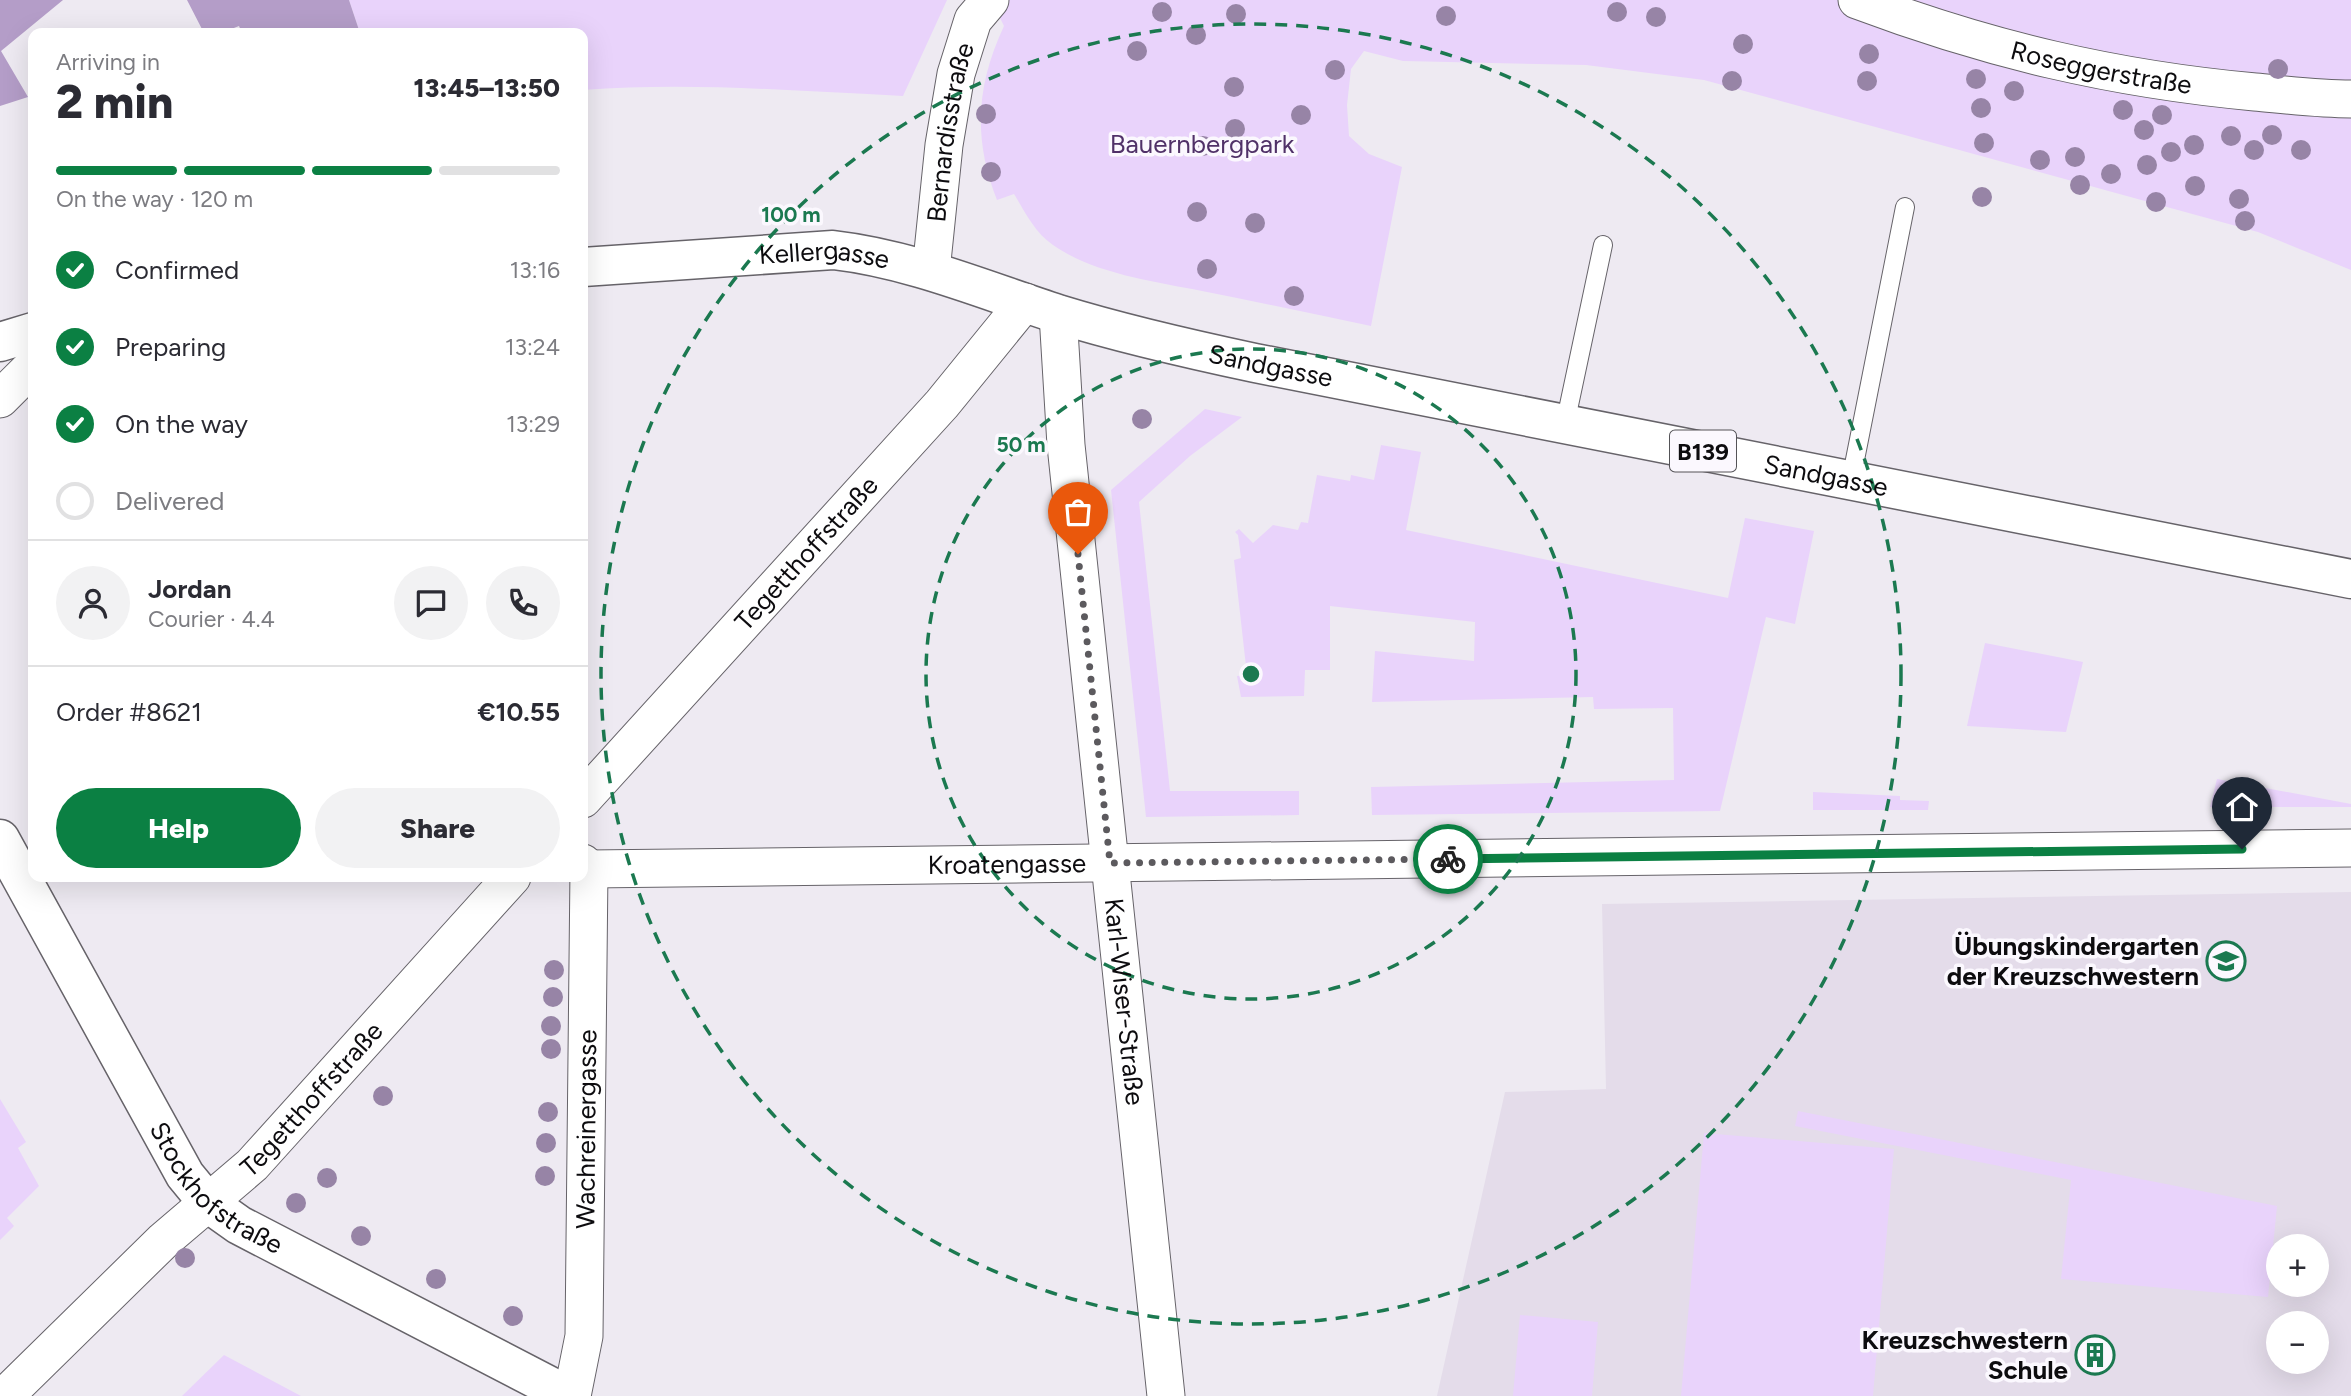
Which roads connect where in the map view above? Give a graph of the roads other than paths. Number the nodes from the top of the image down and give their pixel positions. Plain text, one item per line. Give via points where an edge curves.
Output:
1 (990, 0) edge
2 (1857, 0) edge
3 (2351, 99) edge
4 (1905, 207) dead end
5 (1603, 245) dead end
6 (588, 267) edge
7 (931, 271) junction
8 (1041, 308) junction
9 (28, 334) edge
10 (0, 342) edge
11 (28, 371) edge
12 (0, 399) edge
13 (1565, 424) junction
14 (1851, 480) junction
15 (2351, 579) edge
16 (588, 793) edge
17 (0, 839) edge
18 (2351, 848) edge
19 (1110, 863) junction
20 (588, 866) edge
21 (507, 882) edge
22 (586, 882) edge
23 (208, 1203) junction
24 (5, 1396) edge
25 (571, 1396) edge
26 (1166, 1396) edge

1 - 7 street, Bernardisstraße via 973,20 956,74
2 - 3 street, Roseggerstraße via 1977,41 2075,67 2183,86
4 - 14 lane
5 - 13 lane
6 - 7 main road, Kellergasse / B139 via 833,250 860,252
7 - 8 main road, Kellergasse / B139
8 - 13 main road, Sandgasse / B139 via 1173,345
8 - 16 street, Tegetthoffstraße via 942,404
8 - 19 street, Karl-Wiser-Straße via 1066,445
9 - 10 main road
11 - 12 street
13 - 14 main road, Sandgasse / B139
14 - 15 main road, Sandgasse / B139
17 - 23 main road, Stockhofstraße via 186,1175
18 - 19 street, Kroatengasse
19 - 20 street, Kroatengasse
19 - 26 street, Karl-Wiser-Straße
21 - 23 street, Tegetthoffstraße via 252,1165
22 - 25 street, Wachreinergasse via 584,1336
23 - 24 street, Tegetthoffstraße via 164,1240
23 - 25 main road, Stockhofstraße via 239,1225

